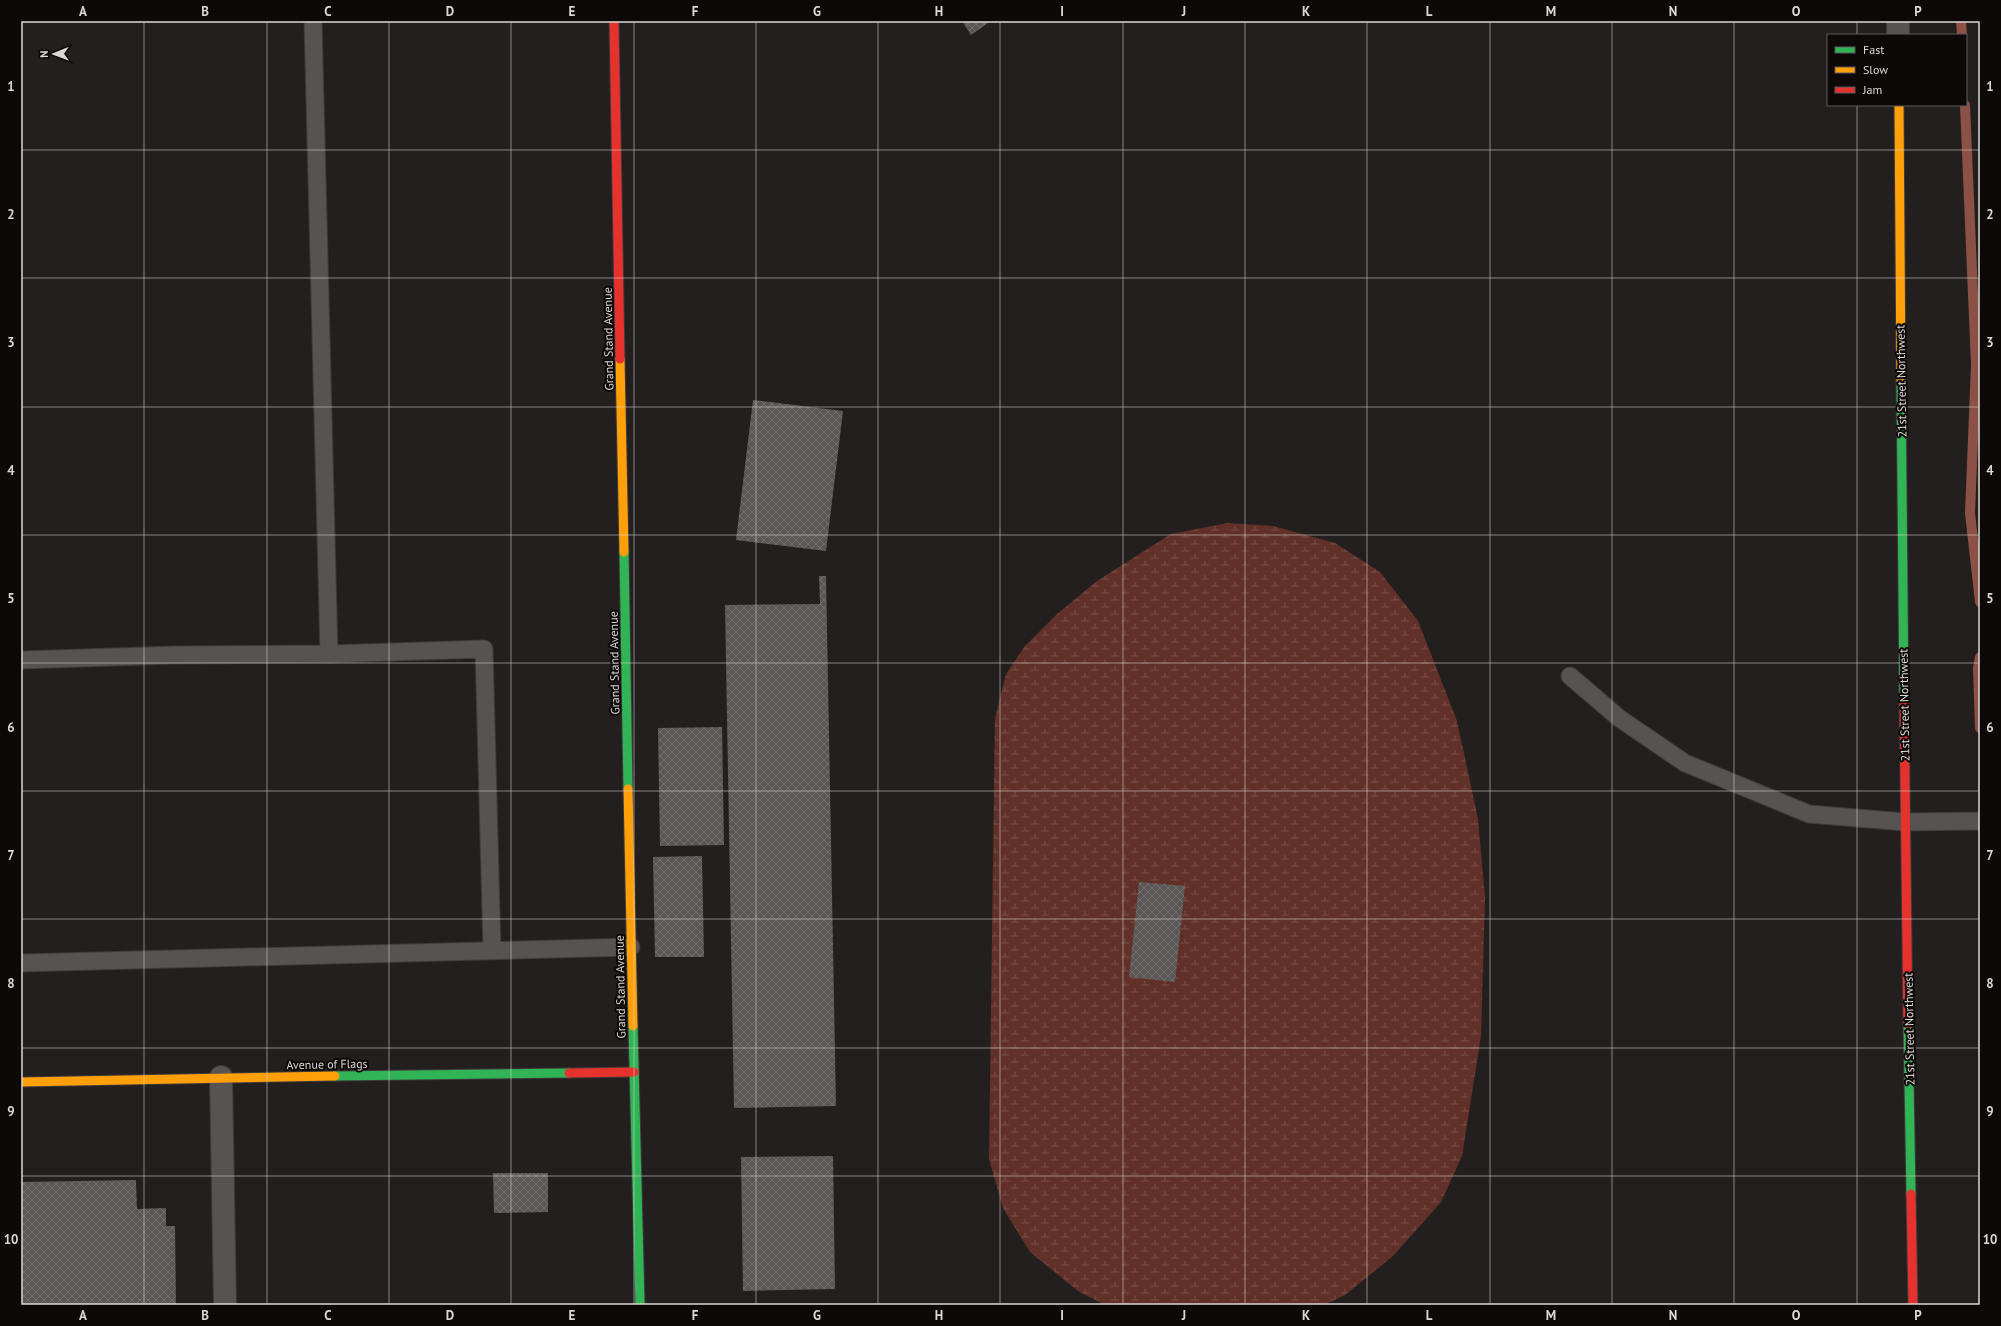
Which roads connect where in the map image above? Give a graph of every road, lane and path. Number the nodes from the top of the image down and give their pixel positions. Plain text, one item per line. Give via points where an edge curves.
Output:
1 (313, 21) edge
2 (614, 21) edge
3 (1898, 21) edge
4 (1898, 34) edge
5 (1899, 106) edge
6 (330, 654) junction
7 (21, 660) edge
8 (1570, 676) dead end
9 (1980, 821) edge
10 (1906, 822) junction
11 (631, 947) junction
12 (492, 950) junction
13 (21, 963) edge
14 (634, 1072) junction
15 (221, 1077) junction
16 (21, 1082) edge
17 (225, 1305) edge
18 (640, 1305) edge
19 (1913, 1305) edge

1 - 6 lane
2 - 11 street, Grand Stand Avenue
3 - 4 street
5 - 10 street, 21st Street Northwest
6 - 7 lane via 174,655
6 - 12 lane via 484,649
8 - 10 lane via 1619,718 1685,763 1810,814
9 - 10 lane
10 - 19 street, 21st Street Northwest
11 - 12 lane
11 - 14 street, Grand Stand Avenue
12 - 13 lane
14 - 15 street, Avenue of Flags
14 - 18 street, Grand Stand Avenue
15 - 16 street, Avenue of Flags
15 - 17 street

